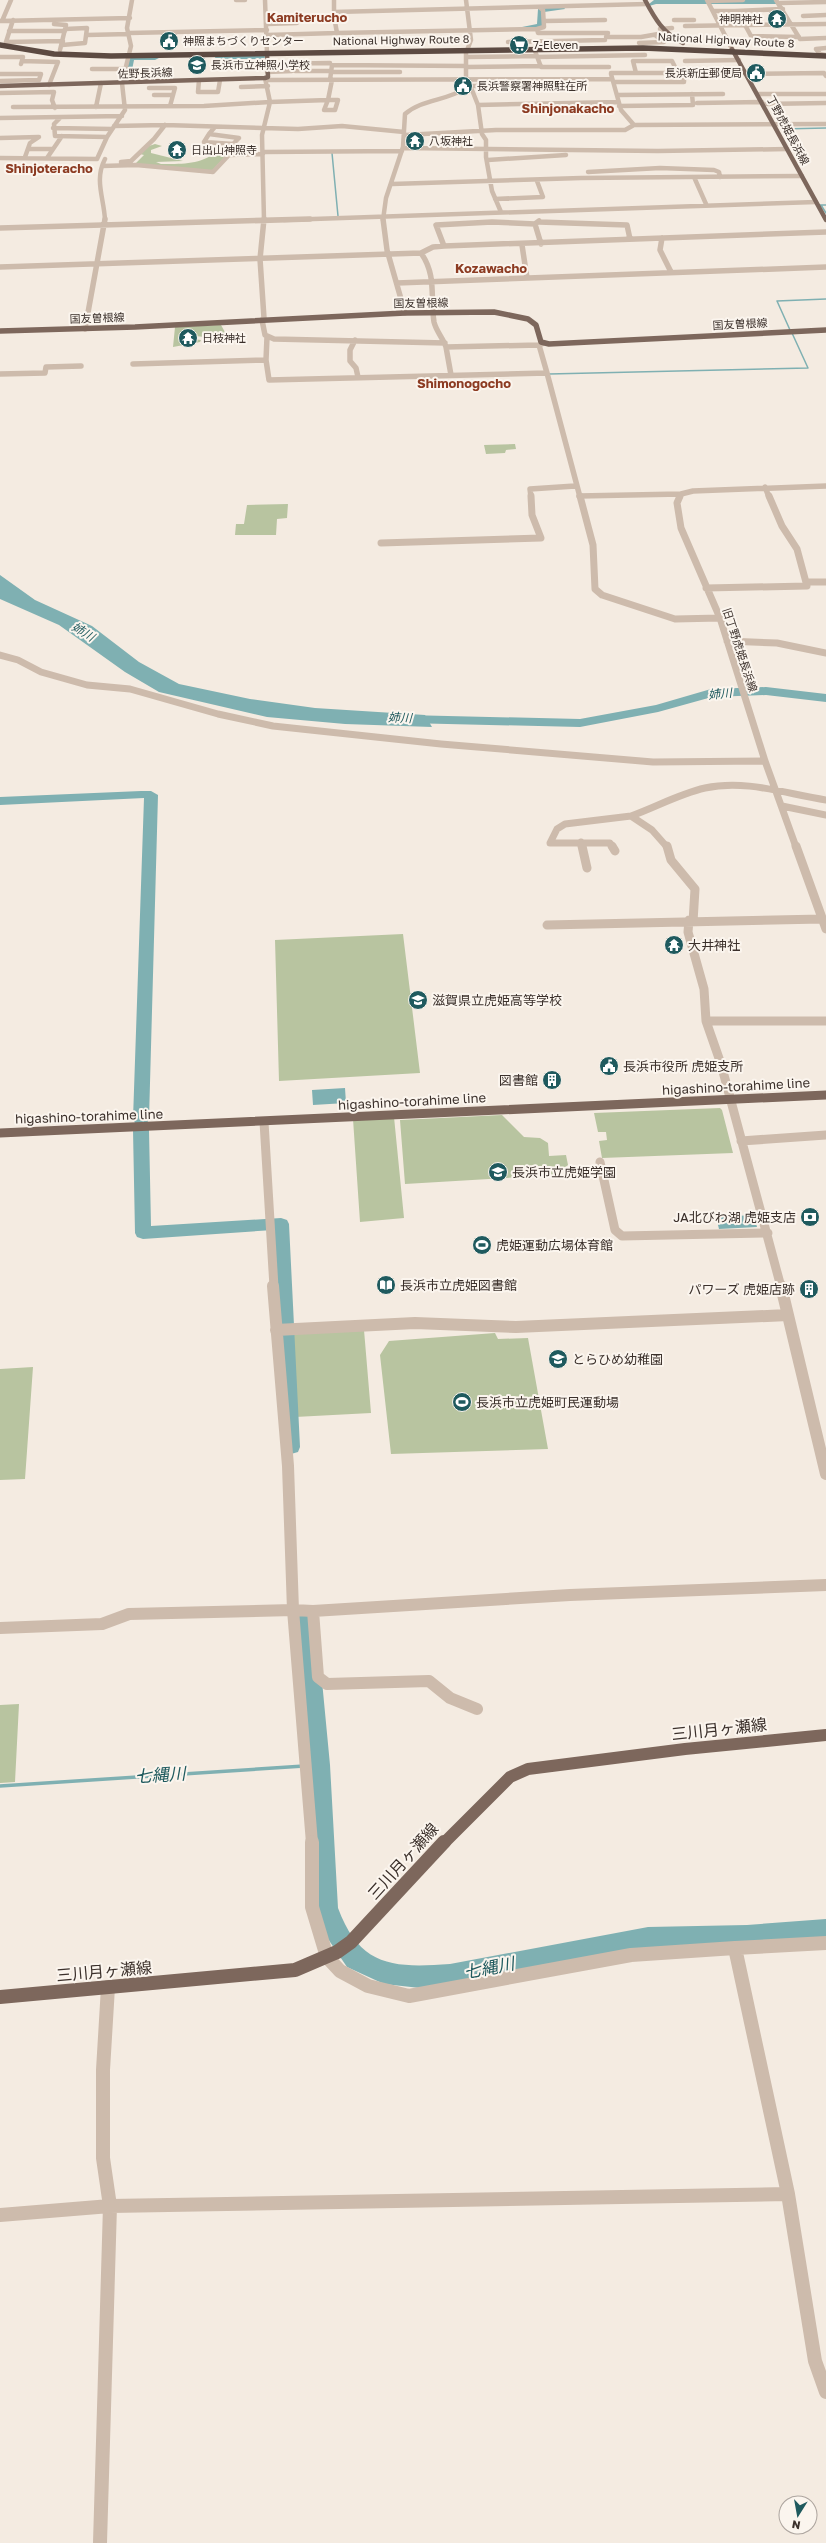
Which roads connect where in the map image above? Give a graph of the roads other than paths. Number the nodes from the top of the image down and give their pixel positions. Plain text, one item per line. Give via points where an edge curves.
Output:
1 (10, 0) edge
2 (132, 0) edge
3 (236, 0) edge
4 (244, 0) edge
5 (265, 0) edge
6 (334, 0) edge
7 (466, 0) edge
8 (516, 0) edge
9 (586, 0) edge
10 (598, 0) edge
11 (708, 0) edge
12 (743, 0) edge
13 (544, 1) edge
14 (565, 1) edge
15 (646, 2) edge
16 (778, 2) edge
17 (826, 2) edge
18 (590, 6) junction
19 (547, 7) junction
20 (600, 7) junction
21 (469, 8) junction
22 (519, 8) junction
23 (540, 9) junction
24 (783, 9) junction
25 (714, 11) junction
26 (734, 11) junction
27 (602, 15) dead end
28 (826, 15) edge
29 (803, 16) dead end
30 (130, 18) junction
31 (1, 20) edge
32 (605, 20) junction
33 (674, 20) dead end
34 (718, 20) junction
35 (544, 21) junction
36 (12, 22) junction
37 (336, 22) dead end
38 (266, 24) junction
39 (297, 24) dead end
40 (826, 24) edge
41 (745, 25) junction
42 (775, 25) junction
43 (792, 25) junction
44 (544, 26) junction
45 (585, 26) dead end
46 (685, 26) dead end
47 (722, 27) junction
48 (537, 28) junction
49 (672, 28) dead end
50 (702, 28) dead end
51 (660, 29) junction
52 (65, 30) junction
53 (471, 30) junction
54 (9, 31) junction
55 (796, 31) junction
56 (804, 31) dead end
57 (820, 31) dead end
58 (234, 32) junction
59 (267, 32) junction
60 (129, 33) junction
61 (245, 33) dead end
62 (337, 33) junction
63 (638, 33) dead end
64 (664, 33) junction
65 (87, 35) junction
66 (200, 35) dead end
67 (655, 35) junction
68 (826, 35) edge
69 (630, 37) junction
70 (773, 37) junction
71 (799, 37) junction
72 (826, 38) edge
73 (63, 41) junction
74 (605, 41) junction
75 (508, 42) dead end
76 (0, 44) edge
77 (634, 44) junction
78 (688, 46) junction
79 (537, 48) junction
80 (643, 48) junction
81 (675, 48) junction
82 (826, 48) edge
83 (468, 49) junction
84 (60, 50) dead end
85 (720, 50) junction
86 (733, 50) junction
87 (402, 52) junction
88 (267, 53) junction
89 (128, 55) junction
90 (645, 55) junction
91 (826, 55) edge
92 (59, 56) dead end
93 (1, 57) edge
94 (607, 58) junction
95 (739, 60) junction
96 (22, 61) junction
97 (540, 61) junction
98 (647, 61) junction
99 (685, 61) dead end
100 (56, 62) junction
101 (330, 63) dead end
102 (466, 63) junction
103 (0, 64) edge
104 (94, 64) dead end
105 (267, 64) junction
106 (56, 67) junction
107 (609, 67) junction
108 (635, 67) junction
109 (676, 67) junction
110 (743, 67) junction
111 (0, 68) edge
112 (8, 68) dead end
113 (14, 68) dead end
114 (20, 68) junction
115 (27, 68) dead end
116 (34, 68) dead end
117 (400, 68) junction
118 (689, 68) dead end
119 (92, 69) junction
120 (125, 69) junction
121 (267, 72) junction
122 (332, 72) junction
123 (53, 73) junction
124 (611, 73) junction
125 (636, 73) junction
126 (0, 74) edge
127 (41, 74) junction
128 (747, 74) junction
129 (91, 76) dead end
130 (826, 76) edge
131 (682, 77) junction
132 (266, 79) junction
133 (512, 79) junction
134 (545, 79) junction
135 (199, 80) junction
136 (220, 80) junction
137 (331, 80) junction
138 (467, 80) junction
139 (613, 80) junction
140 (0, 81) edge
141 (398, 81) junction
142 (122, 82) junction
143 (19, 83) junction
144 (97, 83) junction
145 (49, 84) junction
146 (0, 85) edge
147 (268, 86) junction
148 (241, 87) dead end
149 (467, 87) junction
150 (149, 88) dead end
151 (616, 88) junction
152 (681, 88) junction
153 (705, 88) dead end
154 (782, 89) dead end
155 (757, 92) junction
156 (17, 93) junction
157 (40, 93) junction
158 (0, 94) edge
159 (685, 94) junction
160 (692, 94) junction
161 (707, 94) junction
162 (723, 94) dead end
163 (826, 94) edge
164 (154, 95) dead end
165 (173, 95) junction
166 (617, 95) junction
167 (328, 101) junction
168 (270, 102) junction
169 (697, 103) dead end
170 (763, 103) junction
171 (826, 103) edge
172 (619, 104) junction
173 (153, 105) junction
174 (478, 105) junction
175 (126, 106) junction
176 (170, 106) junction
177 (14, 107) junction
178 (37, 107) junction
179 (96, 107) junction
180 (55, 108) junction
181 (331, 110) junction
182 (688, 111) dead end
183 (155, 112) dead end
184 (659, 112) dead end
185 (622, 113) junction
186 (630, 113) dead end
187 (81, 116) junction
188 (122, 116) junction
189 (0, 118) edge
190 (11, 118) junction
191 (60, 118) junction
192 (692, 118) dead end
193 (678, 119) junction
194 (628, 120) junction
195 (329, 122) junction
196 (774, 124) junction
197 (826, 124) edge
198 (165, 125) junction
199 (680, 125) junction
200 (634, 126) junction
201 (53, 128) junction
202 (76, 128) junction
203 (113, 128) junction
204 (214, 128) junction
205 (264, 128) junction
206 (482, 131) junction
207 (404, 133) junction
208 (208, 134) junction
209 (107, 136) junction
210 (10, 137) junction
211 (0, 138) edge
212 (38, 139) junction
213 (45, 139) dead end
214 (52, 140) dead end
215 (7, 146) dead end
216 (54, 146) junction
217 (28, 149) junction
218 (486, 149) junction
219 (787, 149) junction
220 (402, 150) junction
221 (264, 153) junction
222 (566, 155) dead end
223 (0, 158) edge
224 (97, 159) junction
225 (105, 159) junction
226 (488, 160) junction
227 (102, 166) junction
228 (802, 176) junction
229 (694, 177) junction
230 (720, 177) junction
231 (581, 178) junction
232 (537, 181) junction
233 (491, 182) junction
234 (392, 184) junction
235 (495, 199) junction
236 (816, 202) junction
237 (706, 204) junction
238 (532, 211) junction
239 (501, 212) junction
240 (383, 216) junction
241 (826, 220) edge
242 (263, 221) junction
243 (537, 223) junction
244 (105, 226) junction
245 (0, 228) edge
246 (826, 232) edge
247 (662, 238) junction
248 (630, 239) junction
249 (541, 244) junction
250 (522, 245) junction
251 (444, 246) junction
252 (421, 253) junction
253 (390, 254) junction
254 (260, 258) junction
255 (97, 264) junction
256 (0, 267) edge
257 (826, 267) edge
258 (671, 272) junction
259 (528, 278) junction
260 (433, 281) junction
261 (397, 283) junction
262 (405, 313) junction
263 (434, 313) junction
264 (262, 320) junction
265 (85, 329) junction
266 (826, 330) edge
267 (0, 331) edge
268 (268, 337) junction
269 (355, 340) junction
270 (541, 344) junction
271 (446, 345) junction
272 (266, 360) junction
273 (133, 364) dead end
274 (81, 366) dead end
275 (547, 373) junction
276 (0, 374) edge
277 (451, 375) junction
278 (358, 377) junction
279 (575, 486) junction
280 (826, 486) edge
281 (765, 487) junction
282 (681, 494) junction
283 (579, 496) junction
284 (381, 543) dead end
285 (806, 582) junction
286 (826, 582) edge
287 (706, 588) junction
288 (720, 618) junction
289 (727, 641) junction
290 (826, 653) edge
291 (0, 655) edge
292 (765, 761) junction
293 (775, 790) junction
294 (826, 800) edge
295 (782, 806) junction
296 (631, 816) junction
297 (826, 816) edge
298 (581, 842) junction
299 (615, 851) dead end
300 (587, 868) dead end
301 (822, 914) edge
302 (691, 921) junction
303 (547, 925) dead end
304 (826, 929) edge
305 (706, 1021) junction
306 (826, 1021) edge
307 (826, 1095) edge
308 (731, 1099) junction
309 (264, 1122) junction
310 (0, 1133) edge
311 (826, 1136) edge
312 (741, 1141) junction
313 (600, 1162) dead end
314 (768, 1234) junction
315 (788, 1314) junction
316 (278, 1330) junction
317 (821, 1434) edge
318 (826, 1474) edge
319 (826, 1585) edge
320 (294, 1610) junction
321 (313, 1611) junction
322 (0, 1628) edge
323 (477, 1709) dead end
324 (826, 1735) edge
325 (826, 1943) edge
326 (735, 1948) junction
327 (332, 1954) junction
328 (108, 1987) junction
329 (0, 1997) edge
330 (788, 2194) junction
331 (110, 2206) junction
332 (0, 2215) edge
333 (826, 2392) edge
334 (100, 2543) edge

1 - 31 street
2 - 30 street
3 - 4 street
5 - 38 street
6 - 21 street via 334,12
7 - 21 street
8 - 22 street
9 - 14 street
9 - 18 street
10 - 20 street
11 - 12 street
11 - 25 street
13 - 14 street
13 - 19 street
15 - 20 street
15 - 51 main road
16 - 17 street
16 - 24 street
18 - 19 street
18 - 20 street
19 - 23 street
21 - 22 street
21 - 53 street
22 - 23 street
23 - 35 street
24 - 26 street
24 - 43 street
25 - 26 street
25 - 34 street
26 - 41 street
27 - 32 street
28 - 29 street
30 - 36 street
30 - 60 street via 127,28
31 - 36 street
32 - 35 street via 563,18
32 - 74 street via 609,31
33 - 34 street
34 - 47 street
35 - 44 street
36 - 52 street via 65,24
36 - 54 street
37 - 62 street
38 - 39 street
38 - 59 street
40 - 43 street
41 - 42 street
41 - 47 street
41 - 70 street via 750,36
42 - 43 street
42 - 70 street via 777,30 770,30
43 - 55 street
44 - 45 street
44 - 48 street
46 - 47 street
47 - 50 street
47 - 86 street
48 - 53 street
48 - 74 street via 538,34 571,32
49 - 51 street
51 - 64 main road
52 - 54 street
52 - 65 street via 87,28
52 - 73 street
53 - 62 street
53 - 83 street
54 - 73 street via 6,41 8,42
55 - 56 street
55 - 71 street
57 - 68 street via 821,35
58 - 59 street
58 - 60 street
58 - 61 street
58 - 66 street
59 - 62 street
59 - 88 street
60 - 65 street
60 - 89 street via 131,40
63 - 69 street via 628,33
64 - 67 street
64 - 78 main road
65 - 73 street via 85,44
67 - 69 street
67 - 77 street via 664,42
69 - 74 street
69 - 77 street
70 - 71 street
71 - 72 street
73 - 84 street
74 - 75 street
74 - 77 highway, National Highway Route 8
74 - 79 highway, National Highway Route 8
74 - 80 highway, National Highway Route 8
74 - 94 street
76 - 89 highway, National Highway Route 8 via 54,54
77 - 81 highway, National Highway Route 8
78 - 81 highway
78 - 85 highway
78 - 86 highway, National Highway Route 8
79 - 83 highway, National Highway Route 8
79 - 97 street
80 - 81 highway, National Highway Route 8
80 - 90 street
81 - 85 highway, National Highway Route 8
82 - 91 street via 816,49 820,54
83 - 87 highway, National Highway Route 8
83 - 88 highway, National Highway Route 8
83 - 102 street
85 - 86 highway, National Highway Route 8
86 - 91 highway, National Highway Route 8
86 - 95 main road, 丁野虎姫長浜線
87 - 88 highway, National Highway Route 8
87 - 117 street
88 - 89 highway, National Highway Route 8
88 - 105 main road
89 - 120 street
90 - 94 street
90 - 98 street
92 - 100 street
93 - 96 street via 22,57
93 - 103 street
94 - 97 street
94 - 107 street
95 - 99 street
95 - 110 main road, 丁野虎姫長浜線
96 - 100 street
96 - 114 street
97 - 102 street
97 - 102 street
97 - 107 street
97 - 134 street via 547,78
98 - 108 street via 633,61
98 - 109 street via 672,61
100 - 106 street
101 - 105 street
102 - 117 street
102 - 138 street
104 - 119 street
105 - 121 main road
106 - 116 street
106 - 123 street
107 - 124 street
108 - 109 street
108 - 125 street
109 - 131 street
110 - 118 street
110 - 128 main road, 丁野虎姫長浜線
111 - 112 street
113 - 114 street
114 - 115 street
117 - 122 street
117 - 122 street via 332,65
117 - 141 street
119 - 120 street
119 - 129 street
120 - 142 street
121 - 122 street
121 - 132 main road
122 - 137 street
123 - 127 street
123 - 145 street
124 - 125 street
124 - 139 street
125 - 131 street
126 - 127 street
127 - 143 street via 39,80
128 - 130 street via 824,73
128 - 131 street
128 - 155 main road, 丁野虎姫長浜線
131 - 139 street
131 - 152 street
132 - 136 main road, 佐野長浜線
132 - 137 street
132 - 147 street
133 - 134 street
133 - 138 street
133 - 149 street via 513,86
134 - 139 street
135 - 136 main road, 佐野長浜線
135 - 136 street via 198,92 218,92
135 - 142 main road, 佐野長浜線
137 - 141 street
137 - 167 street
138 - 141 street
138 - 149 street
139 - 151 street
140 - 143 street
142 - 144 main road, 佐野長浜線
142 - 175 street
143 - 145 street
143 - 146 street
143 - 156 street
144 - 145 street
144 - 179 street
147 - 148 street
147 - 168 street
149 - 174 street via 472,90
149 - 207 street via 455,95 414,108 403,120
150 - 165 street via 175,88
151 - 152 street
151 - 166 street
152 - 159 street
153 - 161 street
154 - 155 street
155 - 163 street
155 - 170 main road, 丁野虎姫長浜線
156 - 157 street
156 - 158 street
156 - 177 street
157 - 178 street
157 - 180 street via 54,92 52,100
159 - 160 street
159 - 166 street
160 - 161 street
160 - 172 street via 693,105
161 - 162 street
164 - 165 street
165 - 176 street
166 - 172 street
167 - 168 street
167 - 181 street via 324,110
167 - 181 street via 338,100 335,110
168 - 176 street via 179,109
168 - 205 street
169 - 170 street
170 - 171 street
170 - 196 main road, 丁野虎姫長浜線
172 - 174 street
172 - 185 street
173 - 175 street
173 - 176 street
173 - 183 street
174 - 206 street
175 - 179 street
175 - 188 street
177 - 178 street
177 - 190 street
178 - 180 street
179 - 180 street
181 - 195 street
182 - 184 street
185 - 186 street
185 - 194 street
187 - 188 street
187 - 191 street
187 - 202 street
188 - 203 street
189 - 190 street
190 - 191 street
191 - 201 street
192 - 193 street
193 - 194 street
193 - 199 street
194 - 200 street
195 - 205 street via 298,129
195 - 207 street via 387,128
196 - 197 street
196 - 199 street
196 - 219 main road, 丁野虎姫長浜線
198 - 203 street
198 - 204 street
198 - 225 street via 160,134 132,161
199 - 200 street
200 - 206 street via 625,130
201 - 202 street
201 - 216 street
202 - 203 street
203 - 209 street
204 - 205 street
204 - 208 street
205 - 221 street
206 - 207 street via 441,135
206 - 218 street
207 - 220 street
208 - 208 street via 204,142 233,144 239,138
209 - 216 street
209 - 224 street
210 - 211 street
210 - 212 street via 39,136
210 - 215 street
212 - 213 street
212 - 217 street
214 - 216 street
216 - 217 street
216 - 217 street
216 - 224 street
217 - 223 street
218 - 219 street
218 - 220 street
218 - 226 street
219 - 228 main road, 丁野虎姫長浜線
220 - 221 street
220 - 234 street
221 - 227 street via 230,155 213,172 136,165
221 - 242 street
222 - 226 street
224 - 225 street
225 - 227 street
226 - 233 street
227 - 244 street via 99,183 106,216
228 - 230 street
228 - 236 main road, 丁野虎姫長浜線
229 - 230 street
229 - 231 street
229 - 237 street
230 - 231 street via 714,170 660,168 581,172
231 - 232 street
232 - 233 street
232 - 235 street via 543,197
233 - 234 street
233 - 235 street
234 - 240 street
235 - 239 street
236 - 237 street
236 - 241 main road, 丁野虎姫長浜線
237 - 238 street
238 - 239 street
238 - 243 street
239 - 240 street
240 - 242 street
240 - 253 street
242 - 244 street
242 - 254 street
243 - 248 street via 627,225
243 - 249 street
243 - 251 street via 436,225
244 - 245 street
244 - 255 street
246 - 247 street
247 - 248 street
247 - 258 street via 660,250
248 - 249 street
249 - 250 street
250 - 251 street
250 - 259 street
251 - 252 street via 433,247
252 - 253 street
252 - 260 street via 430,266
253 - 254 street
253 - 261 street
254 - 255 street
254 - 264 street via 264,318
255 - 256 street
255 - 265 street
257 - 258 street
258 - 259 street
259 - 260 street
260 - 261 street
260 - 263 street
261 - 262 street
262 - 263 main road, 国友曽根線
262 - 264 main road, 国友曽根線
263 - 270 main road, 国友曽根線 via 512,314 528,319 536,325
263 - 271 street via 434,323
264 - 265 main road, 国友曽根線
264 - 268 street via 265,335
265 - 267 main road, 国友曽根線
266 - 270 main road, 国友曽根線
268 - 269 street
268 - 272 street
269 - 271 street
269 - 278 street via 350,350 350,361 356,368
270 - 271 street
270 - 275 street
271 - 277 street
272 - 273 street
272 - 278 street via 269,380
274 - 276 street via 46,367 45,373
275 - 277 street
275 - 279 street
277 - 278 street
279 - 283 street
279 - 284 street via 530,489 532,515 541,538
280 - 281 street
281 - 282 street
281 - 285 street via 782,526 797,548
282 - 283 street
282 - 287 street, 旧丁野虎姫長浜線 via 677,503 681,528 691,554 700,568
283 - 288 street via 593,545 595,589 602,596 675,619
285 - 286 street
285 - 287 street via 806,586
287 - 288 street, 旧丁野虎姫長浜線
288 - 289 street, 旧丁野虎姫長浜線
289 - 290 street via 778,641
289 - 292 street, 旧丁野虎姫長浜線
291 - 292 street via 18,660 41,672 87,685 130,689 218,714 273,726 441,744 653,762
292 - 293 street, 旧丁野虎姫長浜線
293 - 294 street
293 - 295 street, 旧丁野虎姫長浜線
293 - 296 street via 741,785 705,788
295 - 297 street
295 - 301 street, 旧丁野虎姫長浜線
296 - 298 street via 565,824 557,829 550,843
296 - 302 street via 652,830 667,846 671,860 695,890
298 - 299 street via 610,843
298 - 300 street
301 - 302 street
301 - 304 street, 旧丁野虎姫長浜線
302 - 303 street
302 - 305 street via 688,932 704,989
305 - 306 street
305 - 308 street
307 - 308 main road, higashino-torahime line
308 - 309 main road, higashino-torahime line
308 - 312 street
309 - 310 main road, higashino-torahime line
309 - 316 street
311 - 312 street
312 - 314 street
313 - 314 street via 614,1230 622,1236
314 - 315 street
315 - 316 street via 516,1327 431,1320
315 - 317 street
316 - 320 street via 288,1466
317 - 318 street
319 - 321 street via 615,1591
320 - 321 street
320 - 322 street via 129,1614 102,1624
320 - 327 street via 312,1826 312,1907
321 - 323 street via 318,1676 327,1684 429,1681 450,1698
324 - 327 main road, 三川月ヶ瀬線 via 685,1749 528,1769 510,1777 463,1822 351,1942
325 - 326 street
326 - 327 street via 631,1955 409,1996 368,1986 340,1971
326 - 330 street
327 - 328 main road, 三川月ヶ瀬線 via 295,1970
328 - 329 main road, 三川月ヶ瀬線
328 - 331 street via 103,2070 102,2158
330 - 331 street
330 - 333 street via 815,2361
331 - 332 street
331 - 334 street

